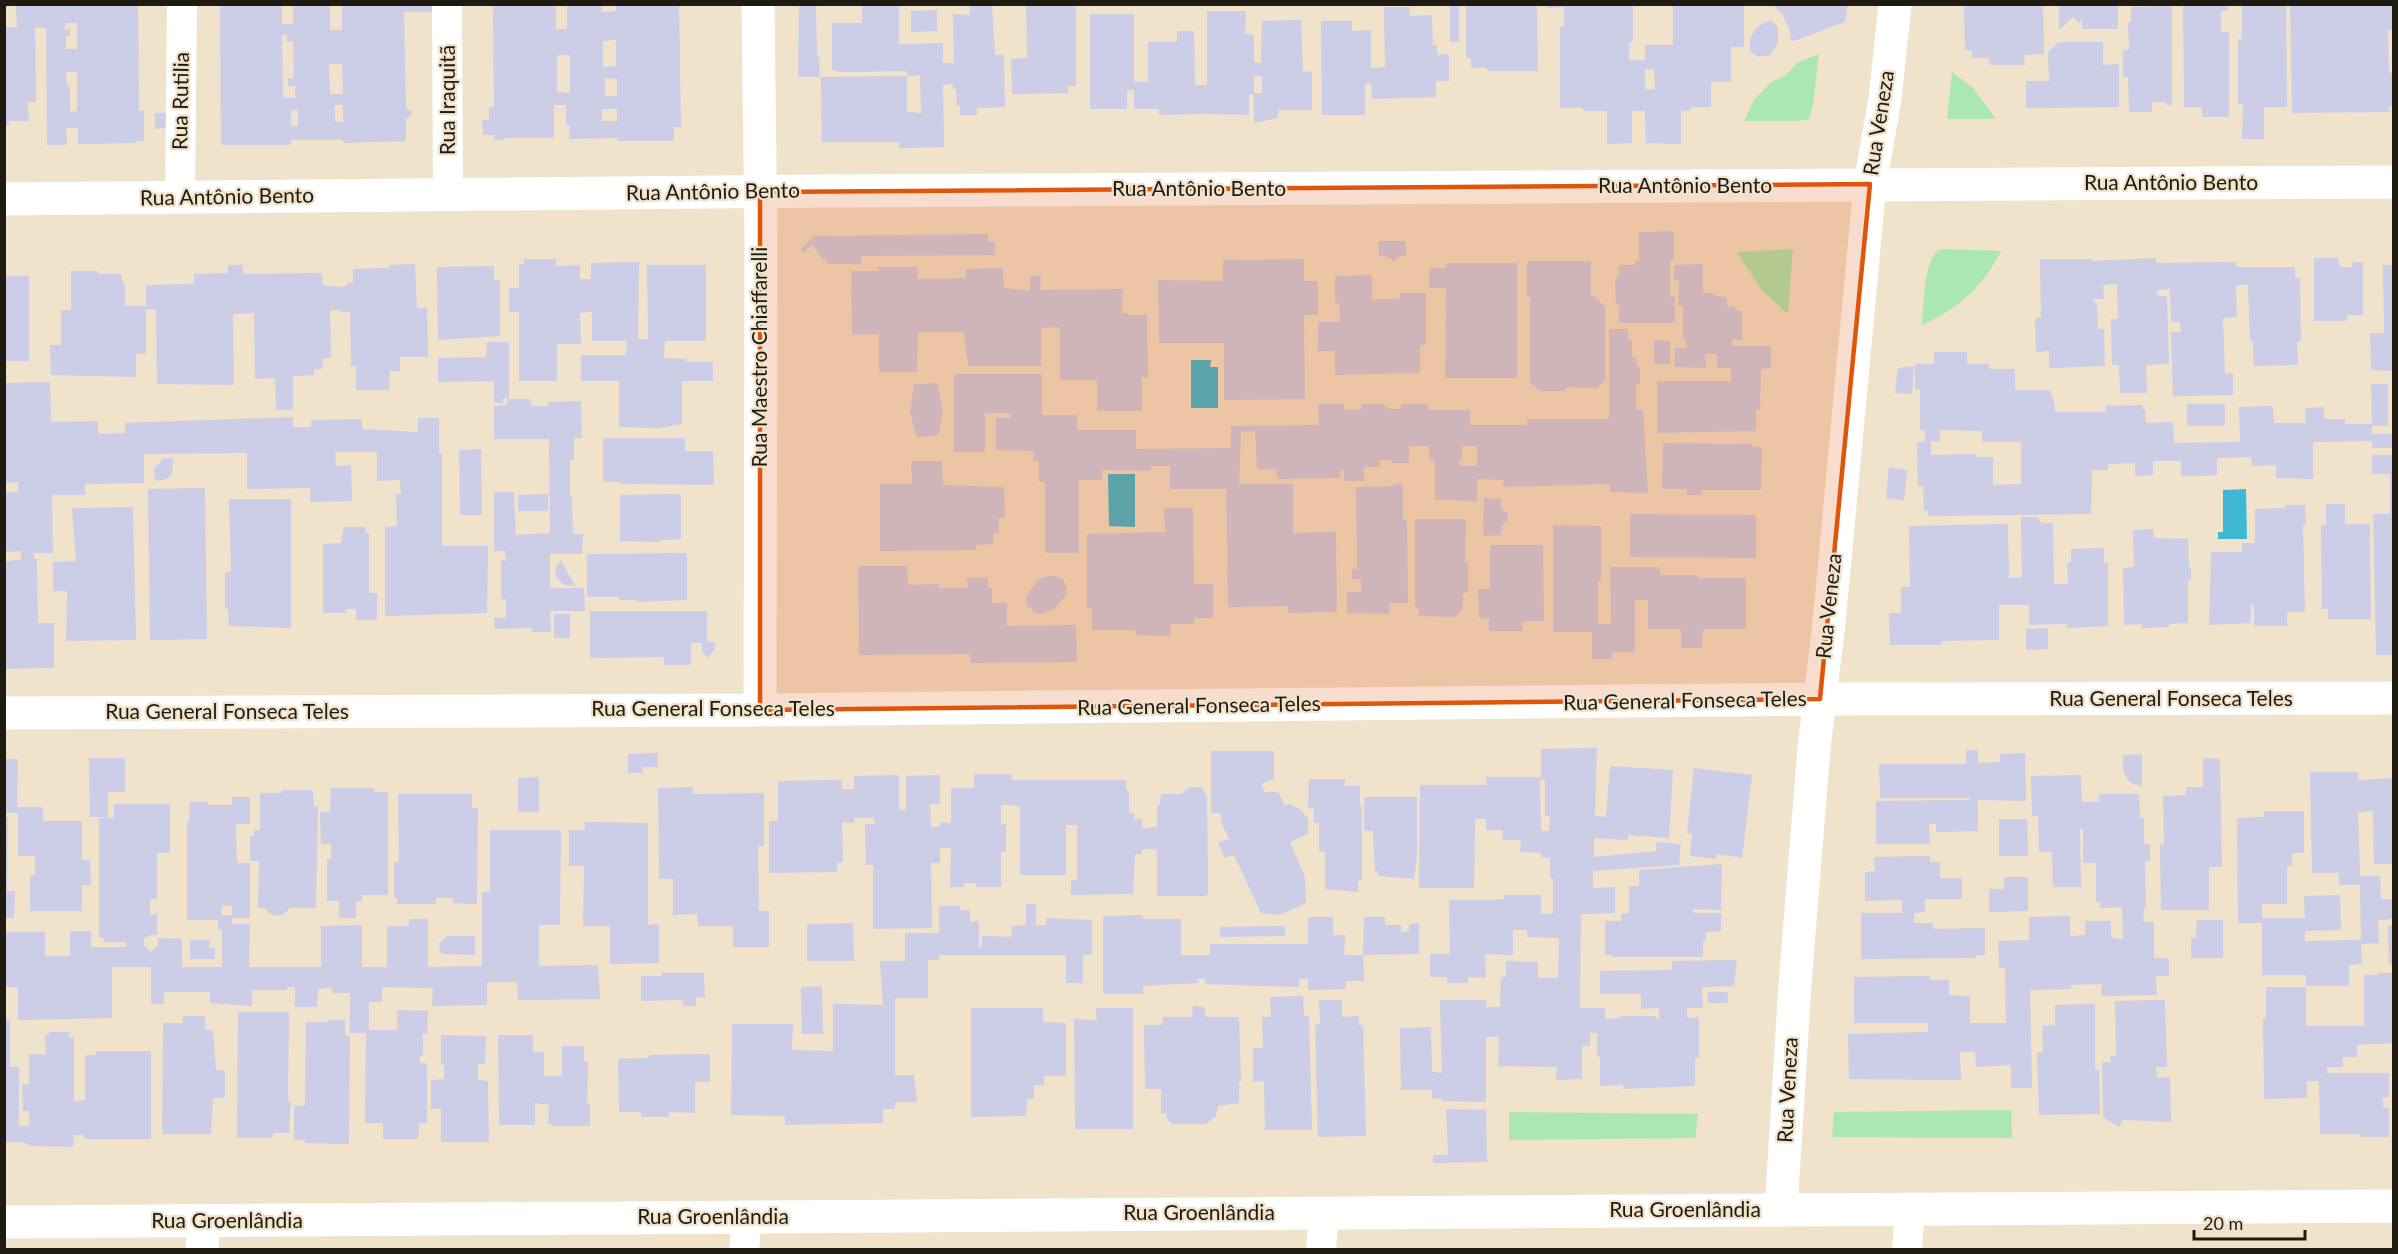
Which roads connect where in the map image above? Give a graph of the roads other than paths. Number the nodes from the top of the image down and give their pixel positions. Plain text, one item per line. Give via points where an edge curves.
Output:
1 (182, 4) edge
2 (447, 4) edge
3 (758, 4) edge
4 (1895, 4) edge
5 (2394, 182) edge
6 (1870, 184) junction
7 (760, 192) junction
8 (448, 195) junction
9 (180, 198) junction
10 (4, 199) edge
11 (2394, 698) edge
12 (1820, 699) junction
13 (760, 710) junction
14 (4, 713) edge
15 (2394, 1206) edge
16 (1910, 1209) junction
17 (1781, 1210) junction
18 (1324, 1212) junction
19 (747, 1217) junction
20 (4, 1222) edge
21 (203, 1235) edge
22 (744, 1250) edge
23 (1321, 1250) edge
24 (1907, 1250) edge

1 - 9 street, Rua Rutilia
2 - 8 street, Rua Iraquitã
3 - 7 street, Rua Maestro Chiaffarelli
4 - 6 street, Rua Veneza via 1885,99
5 - 6 street, Rua Antônio Bento
6 - 7 street, Rua Antônio Bento
6 - 12 street, Rua Veneza
7 - 8 street, Rua Antônio Bento
7 - 13 street, Rua Maestro Chiaffarelli
8 - 9 street, Rua Antônio Bento
9 - 10 street, Rua Antônio Bento
11 - 12 street, Rua General Fonseca Teles
12 - 13 street, Rua General Fonseca Teles
12 - 17 street, Rua Veneza via 1795,984
13 - 14 street, Rua General Fonseca Teles
15 - 16 street, Rua Groenlândia
16 - 17 street, Rua Groenlândia
16 - 24 street
17 - 18 street, Rua Groenlândia
18 - 19 street, Rua Groenlândia
18 - 23 street
19 - 21 street, Rua Groenlândia
19 - 22 street
20 - 21 street, Rua Groenlândia

